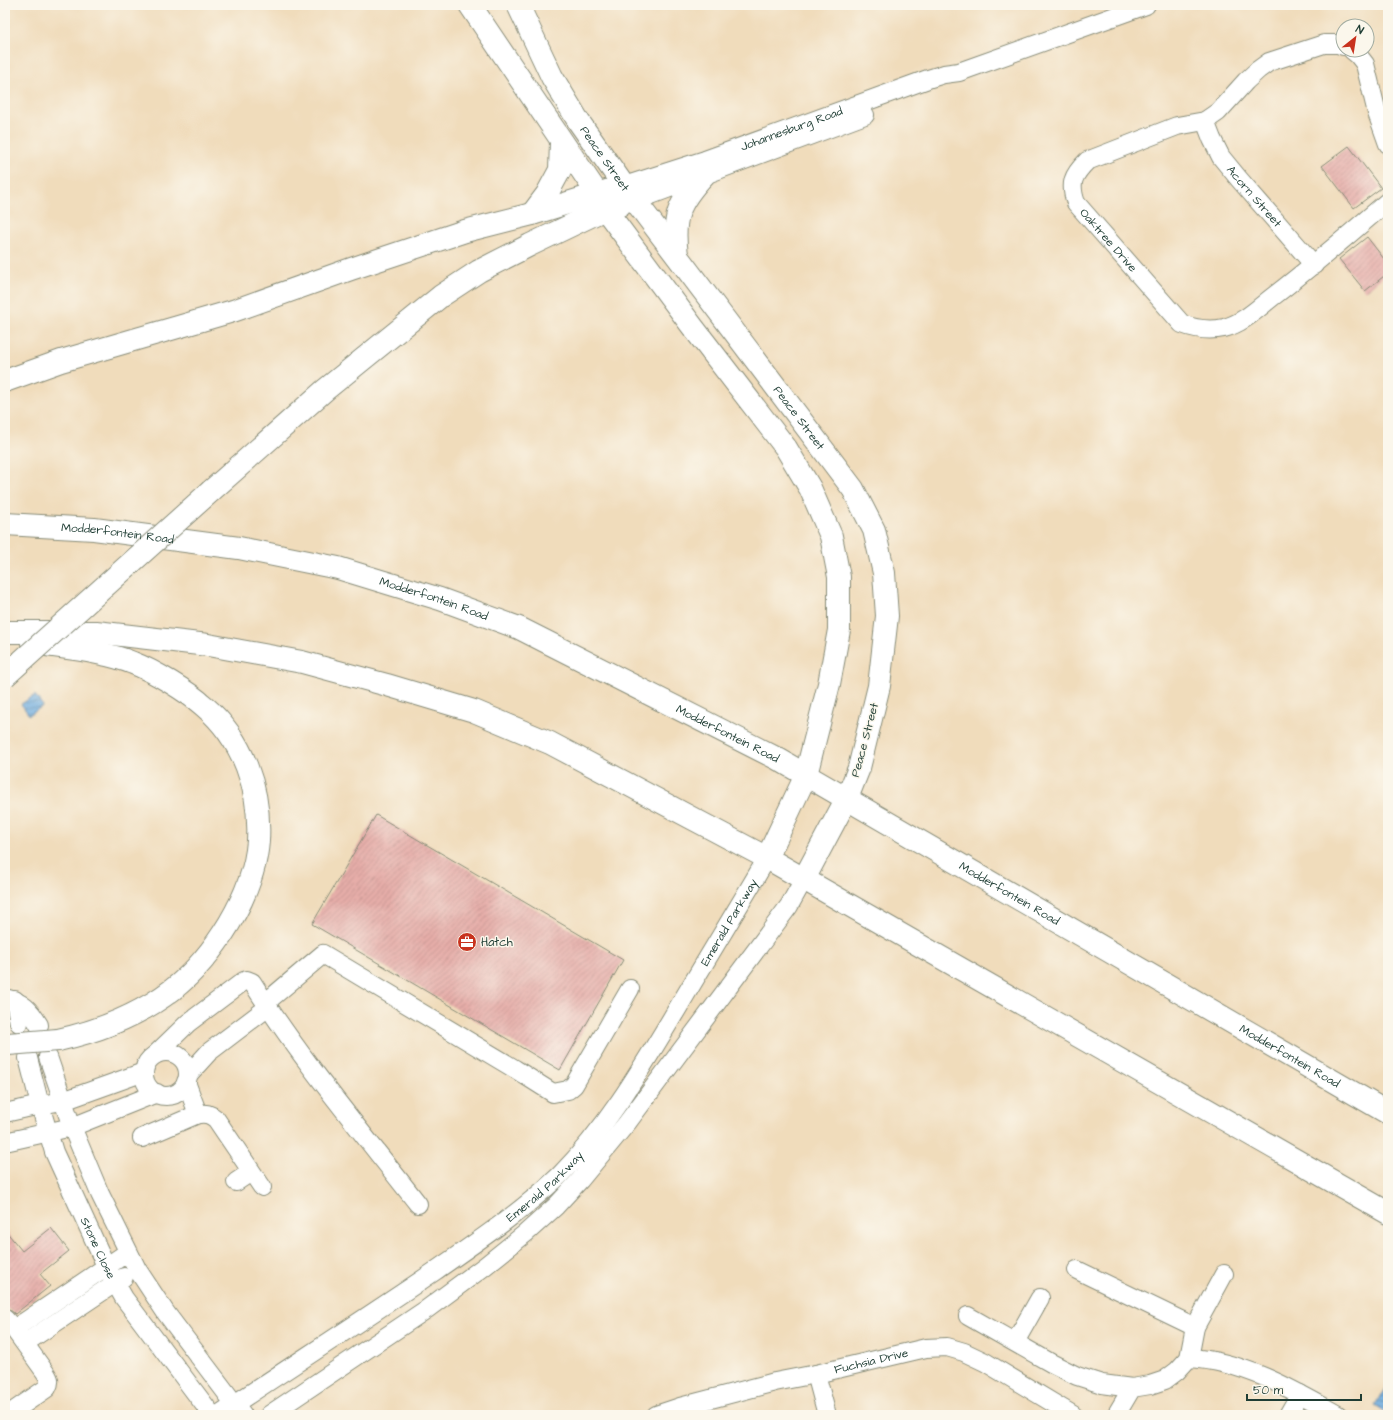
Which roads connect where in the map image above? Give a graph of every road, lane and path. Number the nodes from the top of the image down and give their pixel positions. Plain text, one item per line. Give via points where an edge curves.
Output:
1 (470, 5) edge
2 (518, 5) edge
3 (1146, 5) edge
4 (1335, 44) edge
5 (1360, 58) edge
6 (959, 72) junction
7 (1205, 121) junction
8 (561, 142) junction
9 (1388, 144) edge
10 (704, 176) junction
11 (629, 193) junction
12 (601, 201) junction
13 (1388, 201) edge
14 (532, 214) junction
15 (676, 256) junction
16 (1314, 265) junction
17 (5, 381) edge
18 (5, 524) edge
19 (5, 632) edge
20 (5, 639) edge
21 (5, 676) edge
22 (806, 775) junction
23 (847, 798) junction
24 (767, 858) junction
25 (804, 880) junction
26 (630, 989) dead end
27 (10, 999) edge
28 (265, 1003) junction
29 (19, 1023) dead end
30 (39, 1025) dead end
31 (6, 1044) edge
32 (53, 1049) junction
33 (163, 1053) junction
34 (28, 1058) dead end
35 (144, 1072) junction
36 (184, 1078) junction
37 (157, 1094) junction
38 (63, 1102) junction
39 (40, 1105) junction
40 (5, 1113) edge
41 (1388, 1113) edge
42 (196, 1115) junction
43 (72, 1127) junction
44 (47, 1133) junction
45 (142, 1138) dead end
46 (5, 1142) edge
47 (251, 1172) junction
48 (236, 1182) dead end
49 (262, 1187) dead end
50 (418, 1204) dead end
51 (1388, 1213) edge
52 (128, 1252) junction
53 (106, 1266) junction
54 (137, 1269) junction
55 (1077, 1270) dead end
56 (1224, 1274) dead end
57 (115, 1283) junction
58 (1040, 1298) dead end
59 (968, 1316) dead end
60 (10, 1324) edge
61 (1195, 1327) junction
62 (1015, 1342) junction
63 (25, 1343) junction
64 (1189, 1358) junction
65 (816, 1374) junction
66 (1132, 1388) junction
67 (1300, 1394) junction
68 (239, 1409) edge
69 (680, 1411) edge
70 (8, 1415) edge
71 (212, 1415) edge
72 (218, 1415) edge
73 (269, 1415) edge
74 (656, 1415) edge
75 (827, 1415) edge
76 (1073, 1415) edge
77 (1116, 1415) edge
78 (1288, 1415) edge
79 (1338, 1415) edge

1 - 8 main road
2 - 11 main road, Peace Street via 556,84 579,122
3 - 6 street, Johannesburg Road
4 - 7 street, Oaktree Drive via 1324,44 1269,62 1246,81 1218,112
5 - 9 street via 1365,64 1377,113
6 - 10 street, Johannesburg Road via 914,96
6 - 11 street, Johannesburg Road via 928,79 705,160
7 - 16 street, Acorn Street via 1221,157
7 - 16 street, Oaktree Drive via 1177,126 1087,161 1077,171 1073,180 1072,191 1076,202 1182,324 1195,328 1224,328 1242,321
8 - 12 main road
8 - 14 main road via 560,170
10 - 11 street, Johannesburg Road
10 - 15 main road via 690,190 677,216 674,228
11 - 12 main road
11 - 15 main road, Peace Street
12 - 14 main road
12 - 21 main road, bridge via 536,242 479,271 441,296 325,390
12 - 22 main road via 692,326 786,448 810,488 831,536 839,577 839,630 829,684
13 - 16 street, Oaktree Drive
14 - 17 main road via 465,231 233,311 61,361
15 - 23 main road, Peace Street via 854,489 874,530 884,573 887,616 879,686 859,768
18 - 22 main road, Modderfontein Road via 94,529 239,548 338,568 440,599 519,628
19 - 24 main road via 96,632 208,645 302,662 387,685 474,711 550,743
20 - 32 main road via 102,654 133,663 169,681 204,706 232,736 246,760 258,811 258,841 244,895 211,950 172,990 143,1009 113,1024 76,1036
22 - 23 main road, Modderfontein Road
22 - 24 main road
23 - 25 main road, Peace Street
23 - 41 main road, Modderfontein Road
24 - 25 main road
24 - 68 street, Emerald Parkway via 622,1098 591,1140 560,1175 528,1204 486,1236
25 - 51 main road
25 - 73 street, Emerald Parkway via 789,906 626,1123 556,1206 485,1266
26 - 28 street via 574,1085 568,1090 553,1093 323,954
27 - 29 street
27 - 30 street via 25,1006
28 - 33 street via 252,982 244,981 188,1022
28 - 36 street
28 - 50 street via 314,1071
31 - 32 main road, bridge
32 - 38 street, Stone Close
33 - 35 street via 150,1059
33 - 36 street via 181,1058
34 - 39 street, Stone Close
35 - 37 street via 147,1085
35 - 38 street
36 - 37 street via 169,1095
36 - 42 street
37 - 43 street
38 - 39 street
38 - 43 street, Stone Close
39 - 40 street
39 - 44 street, Stone Close
42 - 45 street
42 - 47 street via 205,1113 216,1119 230,1150
43 - 44 street
43 - 52 street, Stone Close
44 - 46 street
44 - 53 street, Stone Close
47 - 48 street
47 - 49 street
52 - 53 street
52 - 54 street, Stone Close
53 - 57 street, Stone Close
53 - 60 street
54 - 57 street
54 - 68 street, Stone Close via 166,1313
55 - 61 street
56 - 61 street
57 - 63 street
57 - 71 street, Stone Close
58 - 62 street
59 - 62 street
60 - 63 street
61 - 64 street
62 - 66 street via 1077,1376 1102,1384
63 - 70 street via 50,1382 47,1388
64 - 66 street via 1165,1380
64 - 67 street via 1226,1364 1268,1378
65 - 69 street, Fuchsia Drive via 738,1391
65 - 75 street
65 - 76 street, Fuchsia Drive via 926,1348 947,1347 985,1362
66 - 77 street
67 - 78 street
67 - 79 street
68 - 72 street, Emerald Parkway
69 - 74 street, Fuchsia Drive

